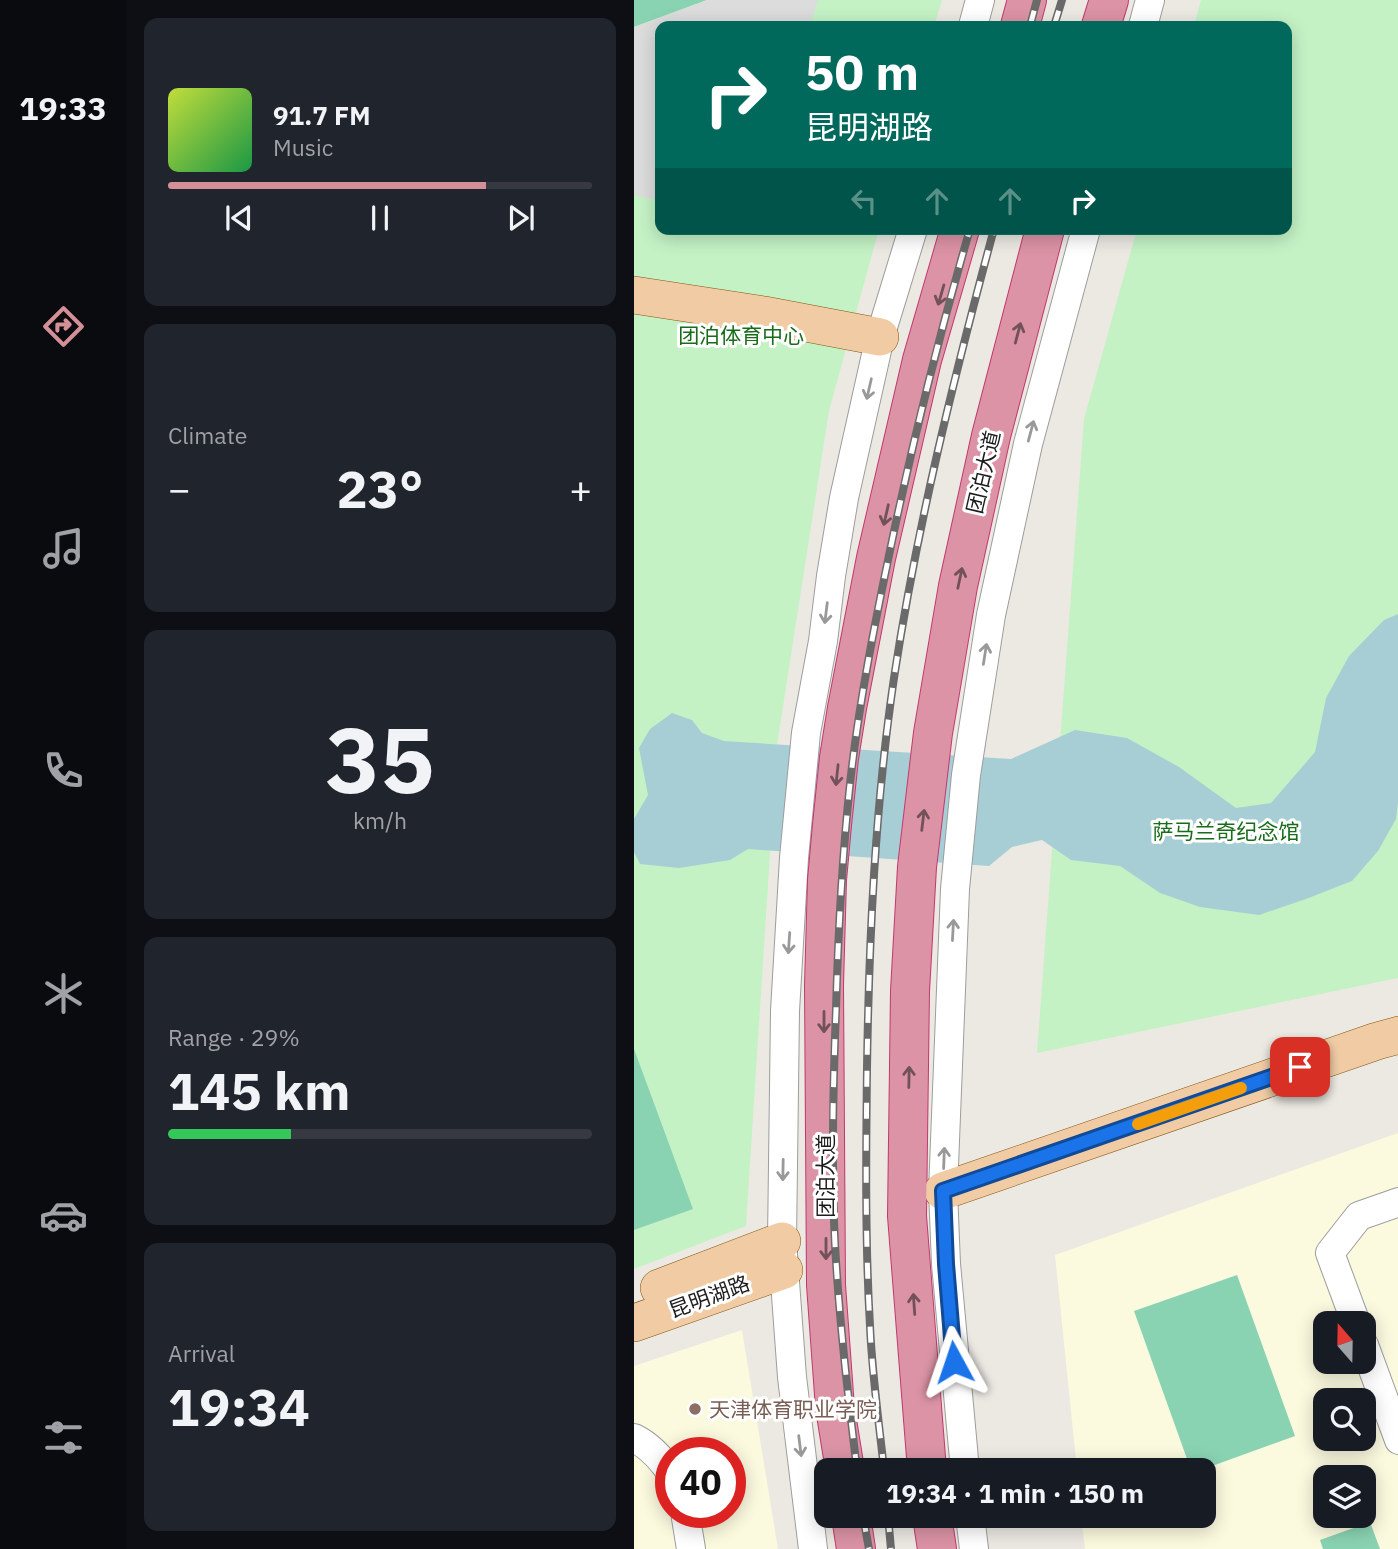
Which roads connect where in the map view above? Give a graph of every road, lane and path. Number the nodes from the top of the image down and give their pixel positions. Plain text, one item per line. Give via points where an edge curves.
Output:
1 (980, 0) edge
2 (1027, 0) edge
3 (1109, 0) edge
4 (1150, 0) edge
5 (974, 21) edge
6 (1021, 21) edge
7 (1103, 21) edge
8 (1144, 21) edge
9 (911, 235) edge
10 (958, 235) edge
11 (1043, 235) edge
12 (1084, 235) edge
13 (634, 295) edge
14 (880, 337) junction
15 (829, 707) junction
16 (810, 878) junction
17 (1399, 1035) edge
18 (943, 1191) junction
19 (1399, 1202) edge
20 (783, 1255) junction
21 (634, 1297) edge
22 (1352, 1311) edge
23 (634, 1323) edge
24 (1374, 1374) edge
25 (634, 1438) edge
26 (1399, 1440) edge
27 (655, 1454) edge
28 (843, 1458) edge
29 (926, 1458) edge
30 (964, 1458) edge
31 (688, 1528) edge
32 (853, 1528) edge
33 (934, 1528) edge
34 (971, 1528) edge
35 (691, 1549) edge
36 (812, 1549) edge
37 (856, 1549) edge
38 (937, 1549) edge
39 (974, 1549) edge

1 - 5 street
2 - 6 highway
3 - 7 highway
4 - 8 street
9 - 14 street
10 -> 15 highway, 团泊大道 via 922,360 876,558
29 -> 11 highway, 团泊大道 via 907,1216 917,867 958,586
18 -> 12 street via 955,889 966,775 991,615 1028,444
13 - 14 main road
14 -> 15 street via 831,576 823,641
15 -> 16 highway, 团泊大道 via 839,758
16 -> 20 street via 784,1012
16 -> 28 highway, 团泊大道 via 824,985 826,1285
17 - 18 main road
18 - 30 street
19 - 22 street via 1359,1216 1330,1253
20 - 21 main road, 昆明湖路
20 - 23 main road, 昆明湖路
20 -> 36 street
24 - 26 street
25 - 27 street
31 - 35 street
32 - 37 highway
33 - 38 highway
34 - 39 street

